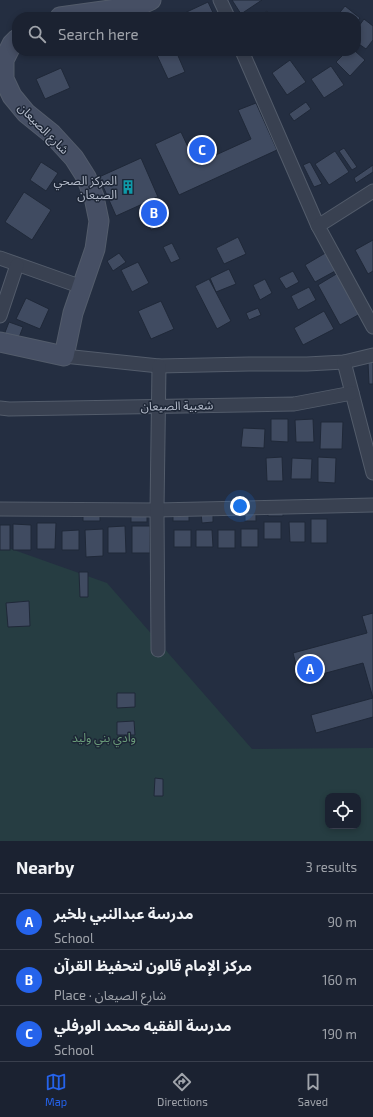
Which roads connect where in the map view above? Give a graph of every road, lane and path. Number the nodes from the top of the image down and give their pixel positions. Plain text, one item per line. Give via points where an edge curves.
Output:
1 (220, 0) edge
2 (139, 2) edge
3 (86, 12) edge
4 (226, 12) edge
5 (12, 44) edge
6 (244, 56) edge
7 (2, 59) edge
8 (373, 191) edge
9 (318, 226) junction
10 (0, 258) edge
11 (17, 265) junction
12 (82, 286) junction
13 (0, 316) edge
14 (373, 327) edge
15 (0, 342) edge
16 (373, 355) edge
17 (64, 356) junction
18 (344, 362) junction
19 (159, 366) junction
20 (352, 393) junction
21 (158, 405) junction
22 (0, 408) edge
23 (373, 473) edge
24 (373, 505) edge
25 (0, 509) edge
26 (157, 510) junction
27 (158, 650) dead end

1 - 4 street
2 - 3 main road
5 - 7 main road, شارع الصيعان
6 - 9 street
7 - 12 main road, شارع الصيعان via 4,79 12,96 26,113 52,134 74,158 86,177 94,197 99,221 95,249
8 - 9 street
9 - 14 street
10 - 11 street
11 - 12 street
11 - 13 street
12 - 17 main road, شارع الصيعان
15 - 17 main road
16 - 18 street
17 - 19 street
18 - 19 street
18 - 20 street
19 - 21 street
20 - 21 street, شعبية الصيعان via 294,404
20 - 23 street
21 - 22 street, شعبية الصيعان
21 - 26 street
24 - 26 street
25 - 26 street
26 - 27 street

